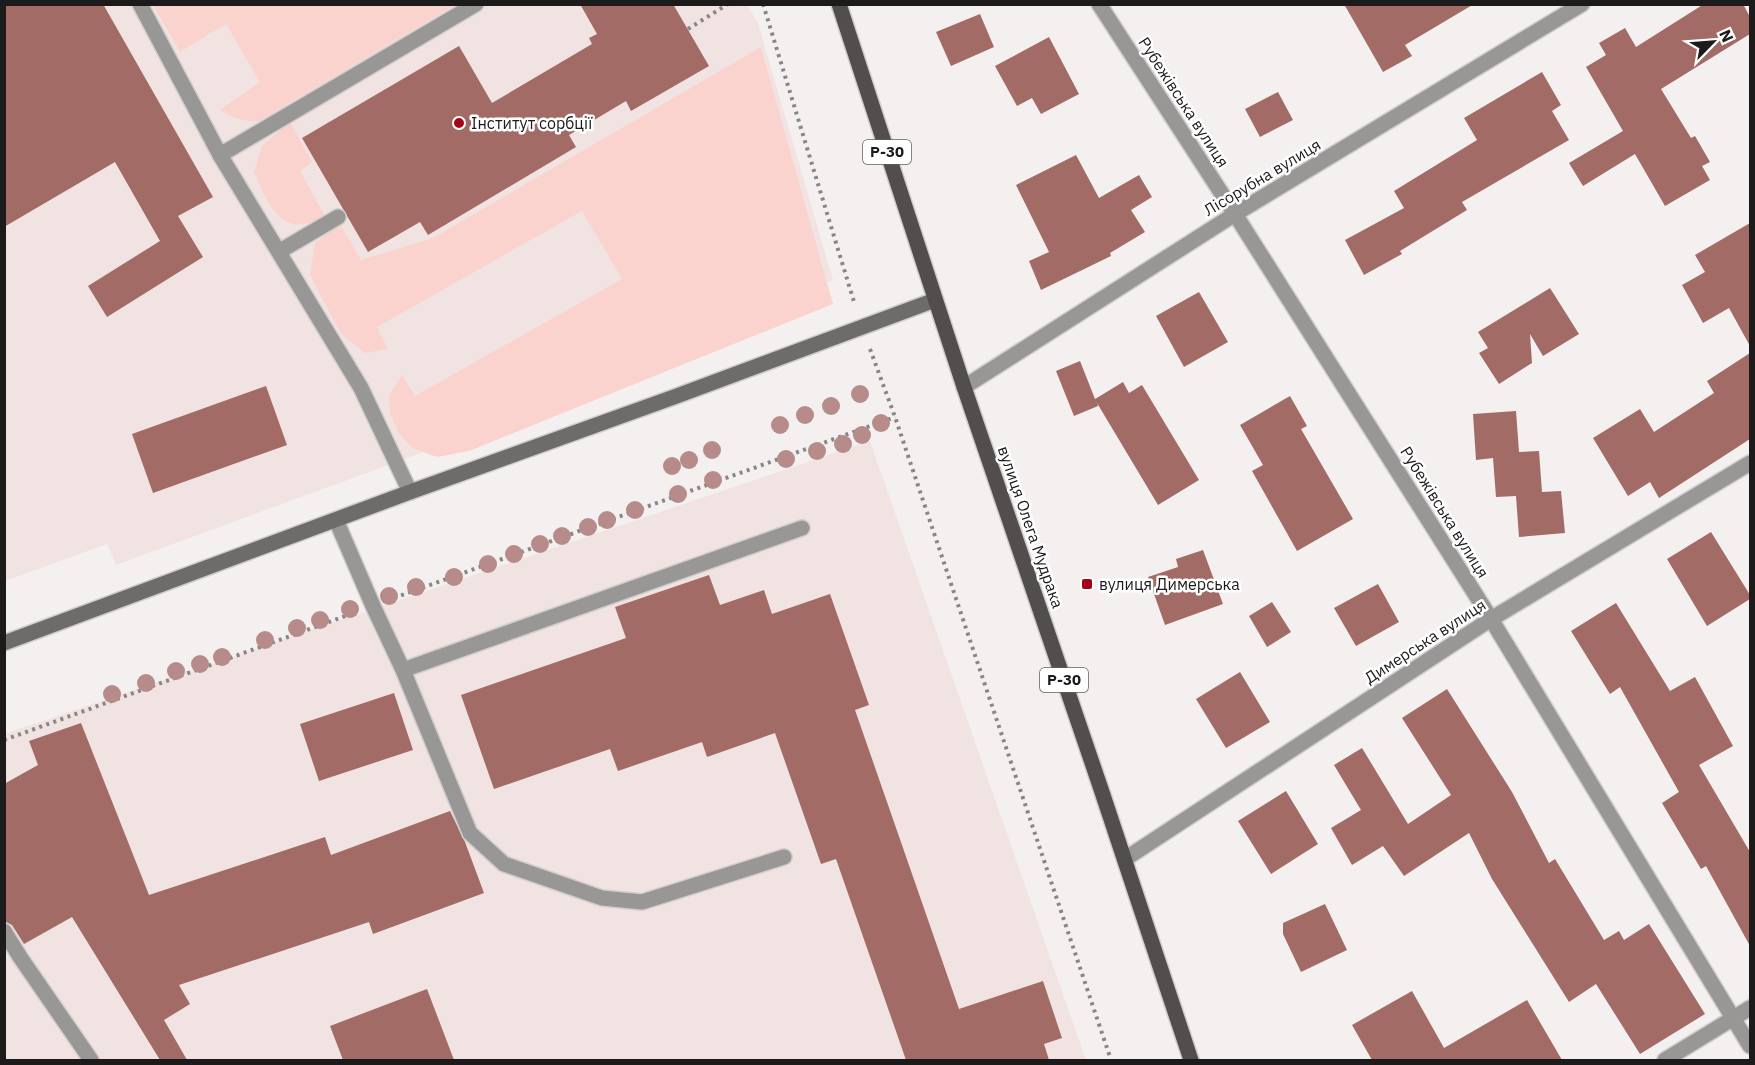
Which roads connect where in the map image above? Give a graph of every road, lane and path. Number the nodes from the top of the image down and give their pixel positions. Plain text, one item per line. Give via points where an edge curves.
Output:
1 (140, 4) edge
2 (476, 4) edge
3 (728, 4) edge
4 (763, 4) edge
5 (839, 4) edge
6 (1099, 4) edge
7 (1582, 4) edge
8 (687, 30) dead end
9 (220, 154) junction
10 (1235, 214) junction
11 (338, 218) dead end
12 (280, 251) junction
13 (935, 300) junction
14 (862, 327) junction
15 (964, 387) junction
16 (895, 417) junction
17 (1750, 463) edge
18 (410, 492) junction
19 (336, 520) junction
20 (802, 528) dead end
21 (373, 606) junction
22 (1491, 619) junction
23 (4, 643) edge
24 (403, 670) junction
25 (4, 740) edge
26 (784, 857) dead end
27 (1125, 859) junction
28 (4, 931) edge
29 (1750, 1008) edge
30 (1734, 1018) junction
31 (1750, 1046) edge
32 (91, 1060) edge
33 (1111, 1060) edge
34 (1191, 1060) edge
35 (1665, 1060) edge

1 - 9 street
2 - 9 street
3 - 8 path
4 - 14 path
5 - 13 main road, вулиця Олега Мудрака / Р-30
6 - 10 street, Рубежівська вулиця
7 - 10 street, Лісорубна вулиця
9 - 12 street
10 - 15 street, Лісорубна вулиця
10 - 22 street, Рубежівська вулиця
11 - 12 street
12 - 18 street via 362,388
13 - 14 street
13 - 15 main road, вулиця Олега Мудрака / Р-30
14 - 16 path
14 - 18 street
15 - 27 main road, вулиця Олега Мудрака / Р-30
16 - 21 path
16 - 33 path
17 - 22 street, Димерська вулиця
18 - 19 street
19 - 21 street
19 - 23 street
20 - 24 street
21 - 24 street
21 - 25 path
22 - 27 street, Димерська вулиця
22 - 30 street, Рубежівська вулиця
24 - 26 street via 470,833 504,864 602,898 642,902
27 - 34 main road, вулиця Олега Мудрака / Р-30
28 - 32 street
29 - 30 street
30 - 31 street, Рубежівська вулиця
30 - 35 street

